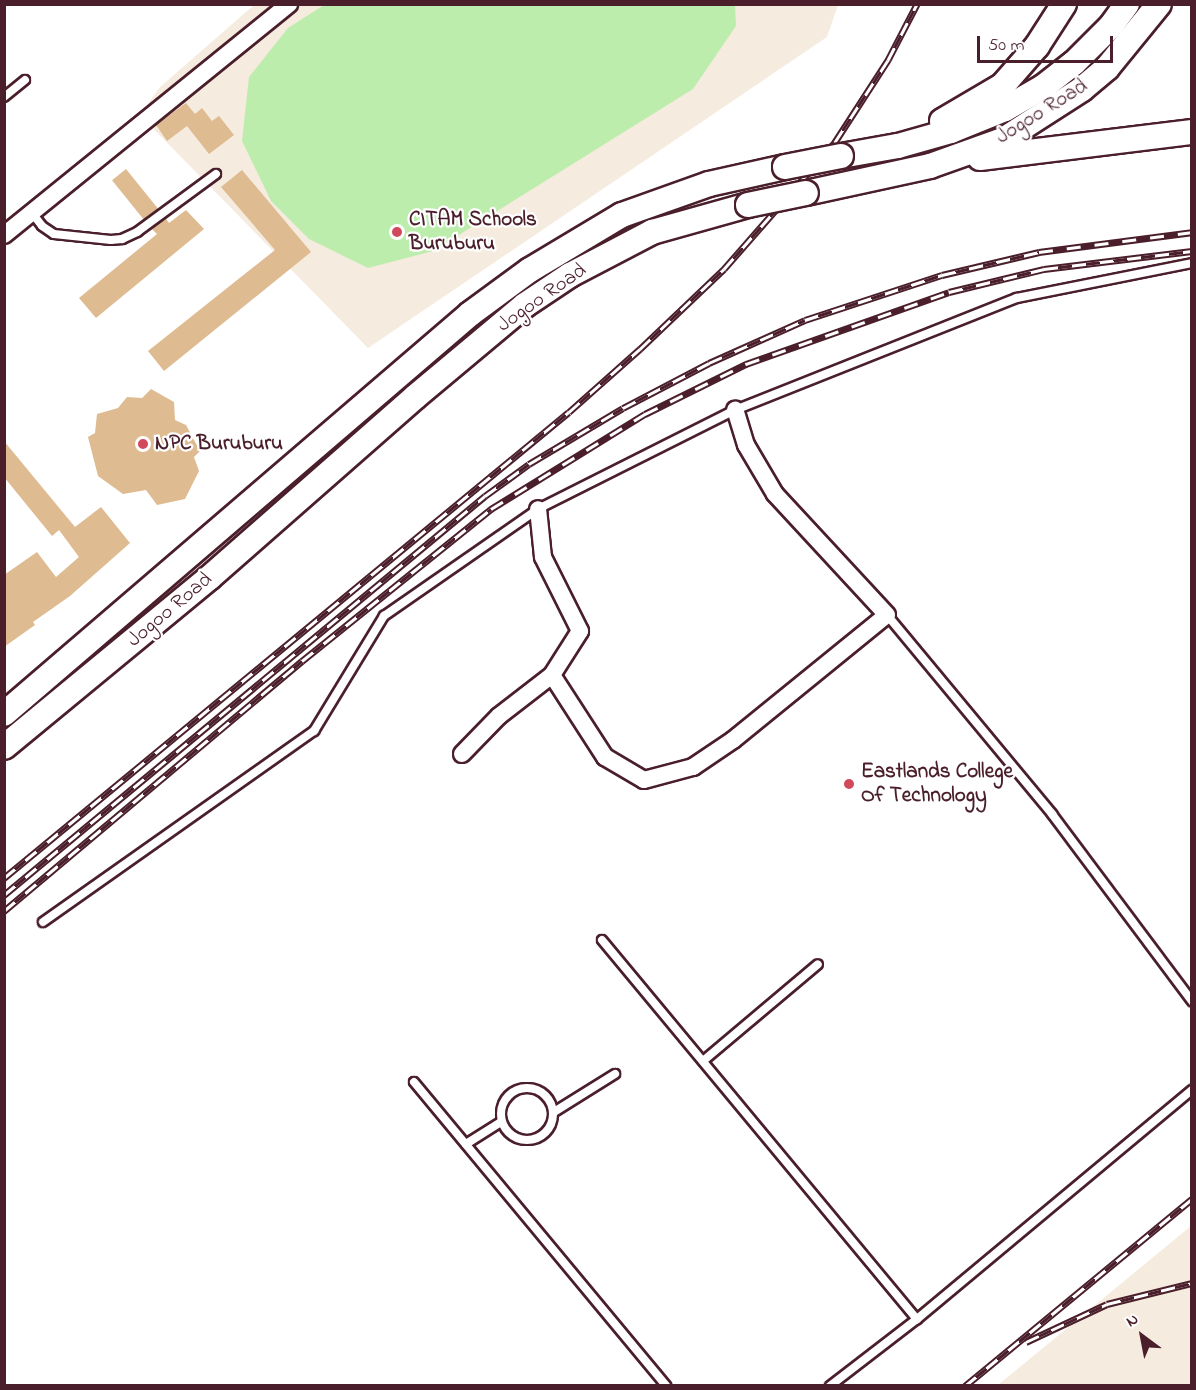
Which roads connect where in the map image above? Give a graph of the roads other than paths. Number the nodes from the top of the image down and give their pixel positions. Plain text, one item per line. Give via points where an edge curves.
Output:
1 (289, 4) edge
2 (1064, 4) edge
3 (1127, 4) edge
4 (1159, 4) edge
5 (25, 80) dead end
6 (4, 96) edge
7 (1191, 132) edge
8 (898, 146) junction
9 (930, 166) junction
10 (216, 174) dead end
11 (32, 213) junction
12 (4, 235) edge
13 (1191, 263) edge
14 (735, 410) junction
15 (538, 509) junction
16 (887, 615) junction
17 (552, 675) junction
18 (4, 714) edge
19 (4, 747) edge
20 (462, 754) dead end
21 (43, 922) dead end
22 (602, 940) dead end
23 (818, 964) dead end
24 (1191, 1001) edge
25 (703, 1061) junction
26 (615, 1074) dead end
27 (414, 1082) dead end
28 (1191, 1090) edge
29 (554, 1112) junction
30 (501, 1122) junction
31 (466, 1144) junction
32 (917, 1319) junction
33 (666, 1386) edge
34 (830, 1386) edge

1 - 11 street
2 - 8 main road via 1037,46 1003,85
3 - 8 main road, Jogoo Road via 1095,43 1043,87 967,124
4 - 9 main road, Jogoo Road via 1107,68 1082,89 1003,140
5 - 6 lane
7 - 9 main road
8 - 18 main road, Jogoo Road, bridge via 709,184 622,215 530,270 462,322
9 - 19 main road, Jogoo Road, bridge via 748,205 652,232 586,266 525,305 209,578
10 - 11 lane via 137,232 122,238 54,234 46,231
11 - 12 street
13 - 14 lane via 1017,298
14 - 15 lane
14 - 16 street via 746,445 775,495
15 - 17 street via 543,557 580,631
15 - 21 lane via 384,616 314,731
16 - 17 street via 733,740 693,767 644,780 605,757
16 - 24 lane via 1052,814
17 - 20 street via 499,716
22 - 25 lane
23 - 25 lane
25 - 32 lane
26 - 29 lane
27 - 31 lane
28 - 32 lane
29 - 30 lane via 548,1131 532,1141 513,1137
29 - 30 lane via 547,1096 532,1088 514,1091 502,1104
30 - 31 lane
31 - 33 lane
32 - 34 lane

